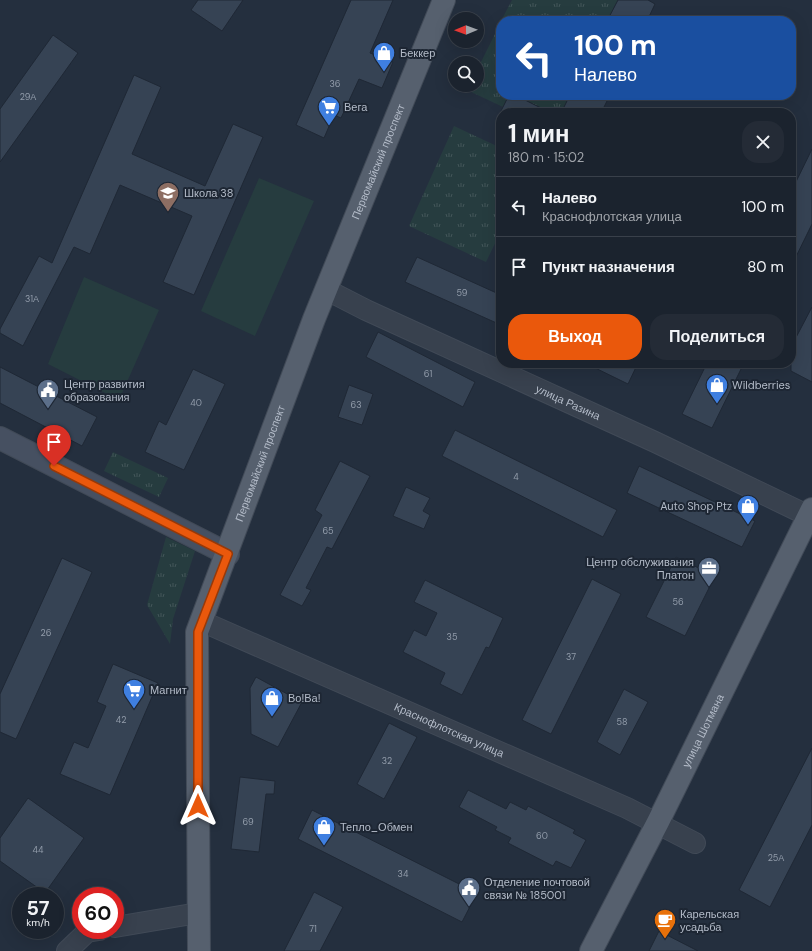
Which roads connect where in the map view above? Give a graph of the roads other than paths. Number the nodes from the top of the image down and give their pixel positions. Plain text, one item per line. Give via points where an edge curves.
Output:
1 (444, 0) edge
2 (327, 290) junction
3 (0, 438) edge
4 (810, 512) edge
5 (228, 554) junction
6 (201, 621) junction
7 (658, 822) junction
8 (695, 843) dead end
9 (198, 913) junction
10 (124, 925) edge
11 (80, 939) edge
12 (66, 951) edge
13 (199, 951) edge
14 (591, 951) edge

1 - 2 main road, Первомайский проспект
2 - 4 street, улица Разина
2 - 5 main road, Первомайский проспект
3 - 5 street
4 - 7 main road, улица Шотмана
5 - 6 main road, Первомайский проспект
6 - 7 street, Краснофлотская улица
6 - 9 main road, Первомайский проспект via 198,632
7 - 8 street, Краснофлотская улица
7 - 14 main road, улица Шотмана
9 - 10 street
9 - 13 main road, Первомайский проспект
11 - 12 street

